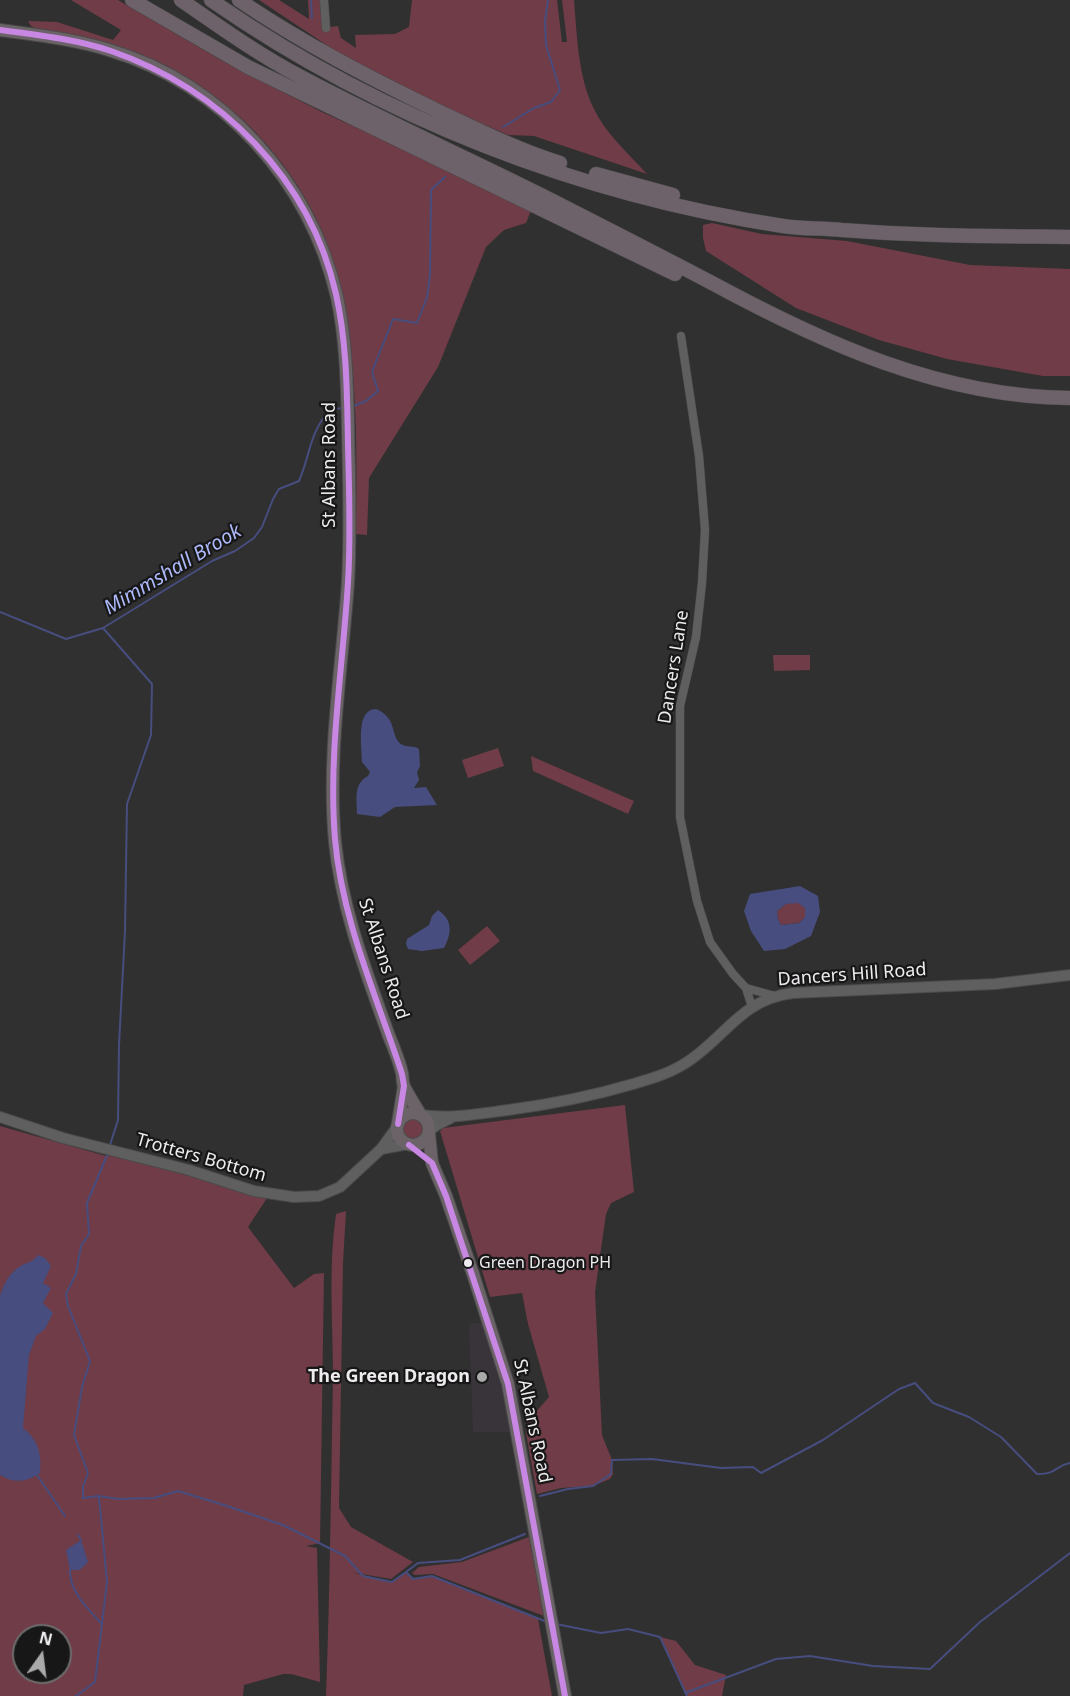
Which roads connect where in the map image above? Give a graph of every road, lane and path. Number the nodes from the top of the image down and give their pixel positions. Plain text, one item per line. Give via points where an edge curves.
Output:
1 (132, 0) edge
2 (181, 0) edge
3 (211, 0) edge
4 (239, 0) edge
5 (324, 0) edge
6 (326, 28) dead end
7 (0, 30) edge
8 (801, 226) junction
9 (1070, 237) edge
10 (749, 304) junction
11 (681, 336) dead end
12 (1070, 398) edge
13 (1070, 975) edge
14 (746, 988) junction
15 (775, 996) junction
16 (752, 1007) junction
17 (404, 1086) junction
18 (421, 1114) junction
19 (0, 1117) edge
20 (451, 1118) junction
21 (397, 1126) junction
22 (429, 1132) junction
23 (409, 1144) junction
24 (381, 1149) junction
25 (432, 1163) junction
26 (565, 1696) edge

1 - 10 highway via 276,81 708,290
2 - 10 highway via 299,76 538,193
3 - 8 highway via 306,60 378,99 513,157 681,207 786,227
4 - 8 highway via 392,89 484,133 555,161 633,185
5 - 6 street
7 - 17 main road, St Albans Road via 90,45 174,77 217,106 252,137 279,170 317,239 342,322 348,397 348,580 334,737 335,840 348,919
8 - 9 highway via 946,236
10 - 12 highway via 863,355 930,378 1012,394
11 - 14 street, Dancers Lane via 699,456 705,530 696,637 680,706 680,817 697,901 710,942
13 - 15 street, Dancers Hill Road via 995,984
14 - 15 street
14 - 16 street, Dancers Lane
15 - 16 street, Dancers Hill Road
16 - 20 street, Dancers Hill Road via 696,1056 666,1074 579,1100
17 - 18 main road, St Albans Road
17 - 21 main road, St Albans Road
18 - 20 street, Dancers Hill Road
18 - 21 main road via 406,1114
18 - 22 main road via 428,1122
19 - 24 street, Trotters Bottom via 254,1191 303,1197 319,1196 340,1187
20 - 22 street, Dancers Hill Road
21 - 23 main road via 401,1139
21 - 24 street, Trotters Bottom
22 - 23 main road via 419,1144
22 - 25 main road, St Albans Road
23 - 24 street
23 - 25 main road, St Albans Road
25 - 26 main road, St Albans Road via 508,1384

